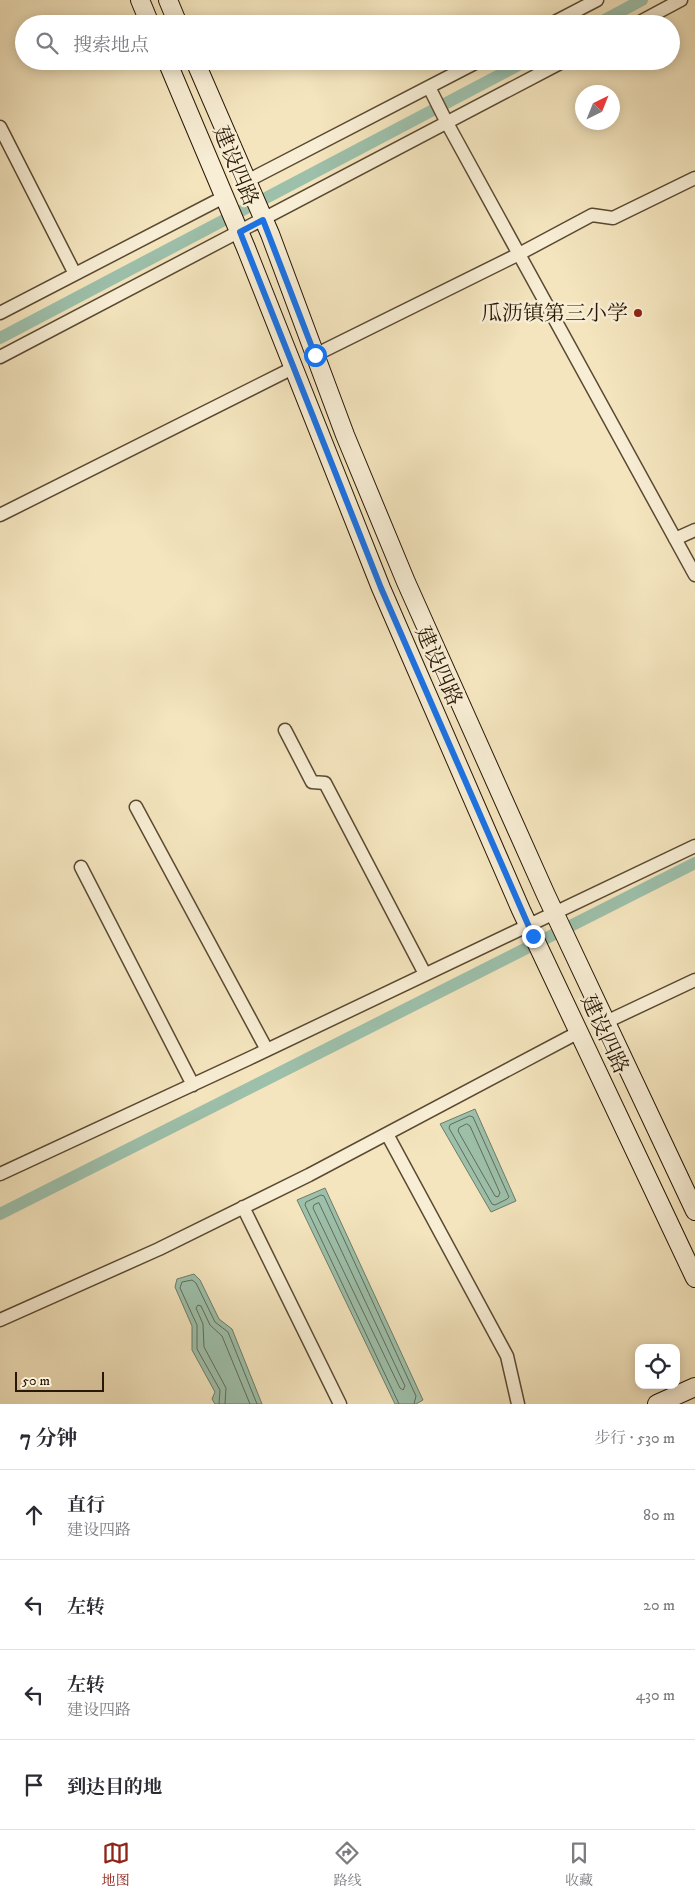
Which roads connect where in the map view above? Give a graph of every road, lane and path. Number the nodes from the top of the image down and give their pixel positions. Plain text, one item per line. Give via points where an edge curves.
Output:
1 (140, 0) edge
2 (168, 0) edge
3 (597, 0) edge
4 (681, 0) edge
5 (146, 15) edge
6 (174, 15) edge
7 (568, 15) edge
8 (653, 15) edge
9 (170, 70) edge
10 (199, 70) edge
11 (462, 70) edge
12 (547, 70) edge
13 (429, 87) junction
14 (446, 123) junction
15 (0, 127) edge
16 (695, 178) edge
17 (247, 181) junction
18 (224, 197) junction
19 (263, 220) junction
20 (240, 232) junction
21 (519, 254) junction
22 (75, 274) junction
23 (0, 313) edge
24 (315, 355) junction
25 (0, 357) edge
26 (293, 368) junction
27 (0, 516) edge
28 (695, 530) edge
29 (676, 539) junction
30 (695, 575) edge
31 (285, 730) dead end
32 (136, 807) dead end
33 (695, 846) edge
34 (81, 867) dead end
35 (425, 974) junction
36 (695, 980) edge
37 (606, 1022) junction
38 (579, 1032) junction
39 (267, 1050) junction
40 (193, 1085) junction
41 (387, 1134) junction
42 (0, 1174) edge
43 (243, 1208) junction
44 (695, 1211) edge
45 (695, 1278) edge
46 (0, 1320) edge
47 (695, 1387) edge
48 (340, 1404) edge
49 (518, 1404) edge
50 (657, 1404) edge

1 - 5 main road
2 - 6 main road
3 - 7 street
4 - 8 street
9 - 18 main road, 建设四路
10 - 17 main road, 建设四路
11 - 13 street
12 - 14 street
13 - 14 street
13 - 17 street
14 - 19 street
14 - 21 street
15 - 22 street
16 - 21 street via 613,218 592,215
17 - 19 main road, 建设四路
18 - 20 main road, 建设四路
18 - 22 street
19 - 20 street
19 - 24 main road, 建设四路
20 - 25 street
20 - 26 main road, 建设四路
21 - 24 street
21 - 29 street
22 - 23 street
24 - 37 main road, 建设四路 via 406,582
26 - 27 street
26 - 38 main road, 建设四路 via 381,588 533,936
28 - 29 street
29 - 30 street
31 - 35 street via 312,782 325,783
32 - 39 street
33 - 35 street
34 - 40 street
35 - 39 street
36 - 37 street
37 - 44 main road, 建设四路
38 - 41 street
38 - 45 main road, 建设四路
39 - 40 street
40 - 42 street
41 - 43 street
41 - 49 street via 507,1356
43 - 46 street
43 - 48 street
47 - 50 main road

